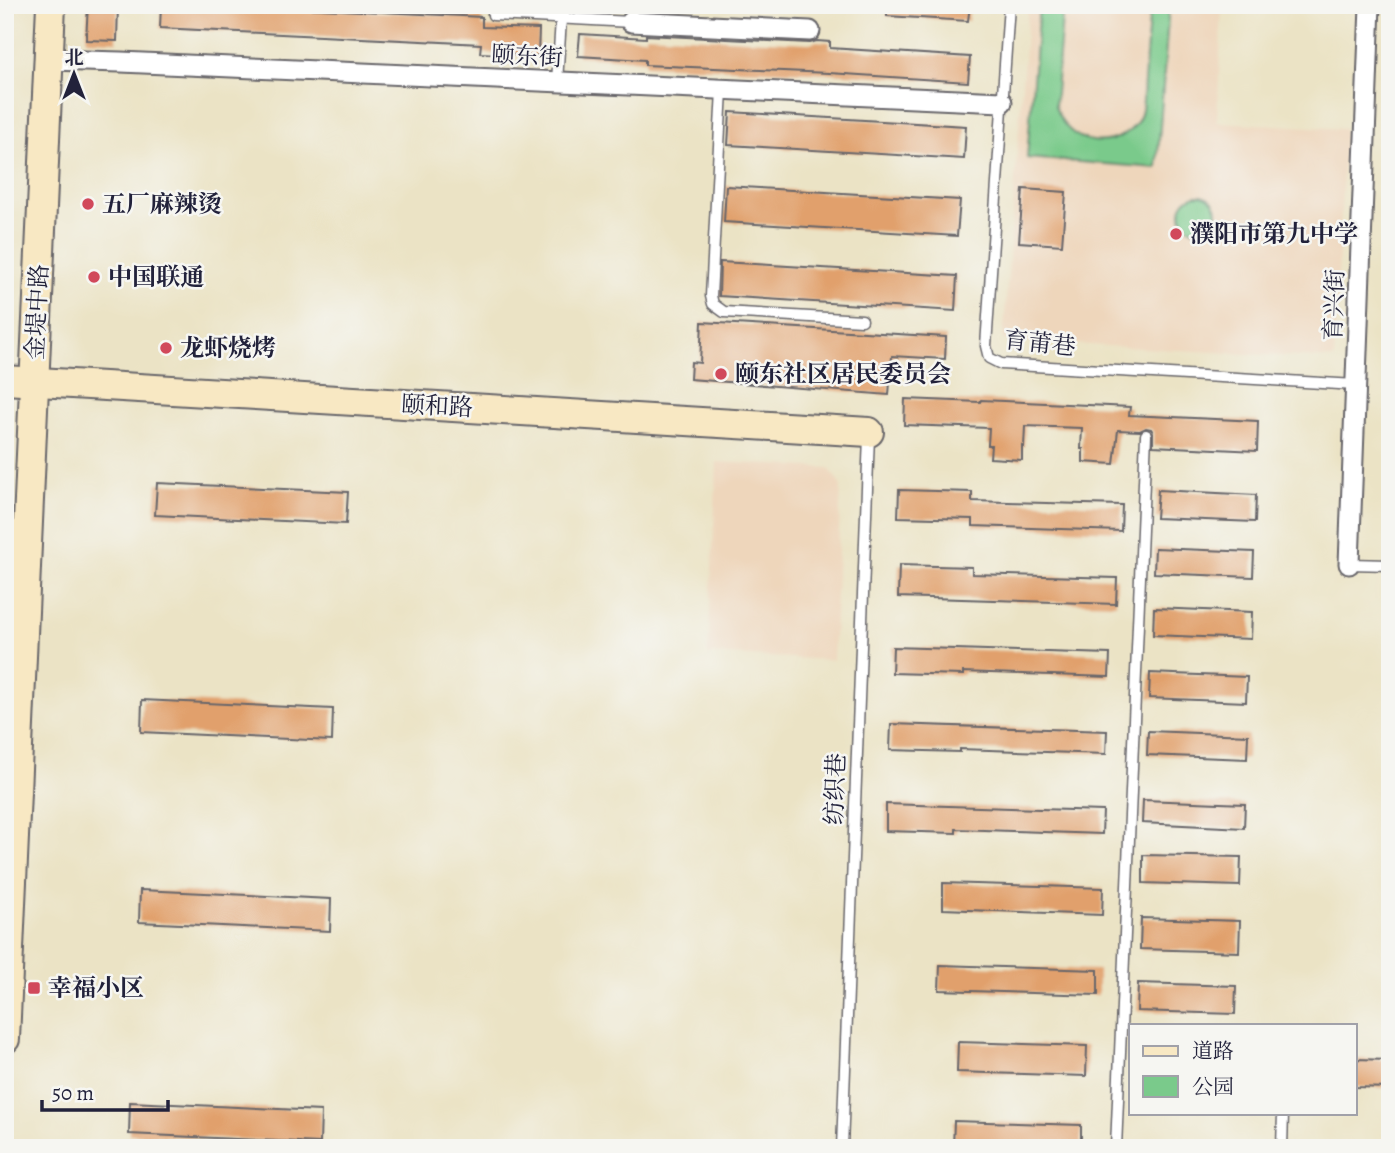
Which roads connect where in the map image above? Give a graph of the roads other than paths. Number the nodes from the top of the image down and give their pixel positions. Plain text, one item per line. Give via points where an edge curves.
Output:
1 (51, 5) edge
2 (494, 5) edge
3 (1009, 5) edge
4 (1370, 5) edge
5 (632, 14) edge
6 (561, 19) junction
7 (810, 31) dead end
8 (48, 60) junction
9 (557, 82) junction
10 (722, 90) junction
11 (1002, 102) junction
12 (862, 320) dead end
13 (5, 380) edge
14 (34, 382) junction
15 (1356, 385) junction
16 (869, 432) joint
17 (1146, 435) dead end
18 (1349, 564) joint
19 (1390, 565) edge
20 (5, 1039) edge
21 (1283, 1114) edge
22 (842, 1148) edge
23 (1116, 1148) edge
24 (1282, 1148) edge

1 - 8 street, 金堤中路
2 - 6 lane via 493,15
3 - 11 lane, 育莆巷
4 - 15 street, 育兴街
5 - 6 lane
5 - 7 street
6 - 9 lane
8 - 9 street, 颐东街
8 - 14 street, 金堤中路
9 - 10 street, 颐东街
10 - 11 street, 颐东街
10 - 12 lane via 713,304 724,312
11 - 15 lane, 育莆巷 via 986,346 989,358 1001,364
13 - 14 street, 颐和路
14 - 16 street, 颐和路
14 - 20 street, 金堤中路 via 18,646
15 - 18 street, 育兴街
16 - 22 lane, 纺织巷
17 - 23 lane
18 - 19 lane
21 - 24 lane

